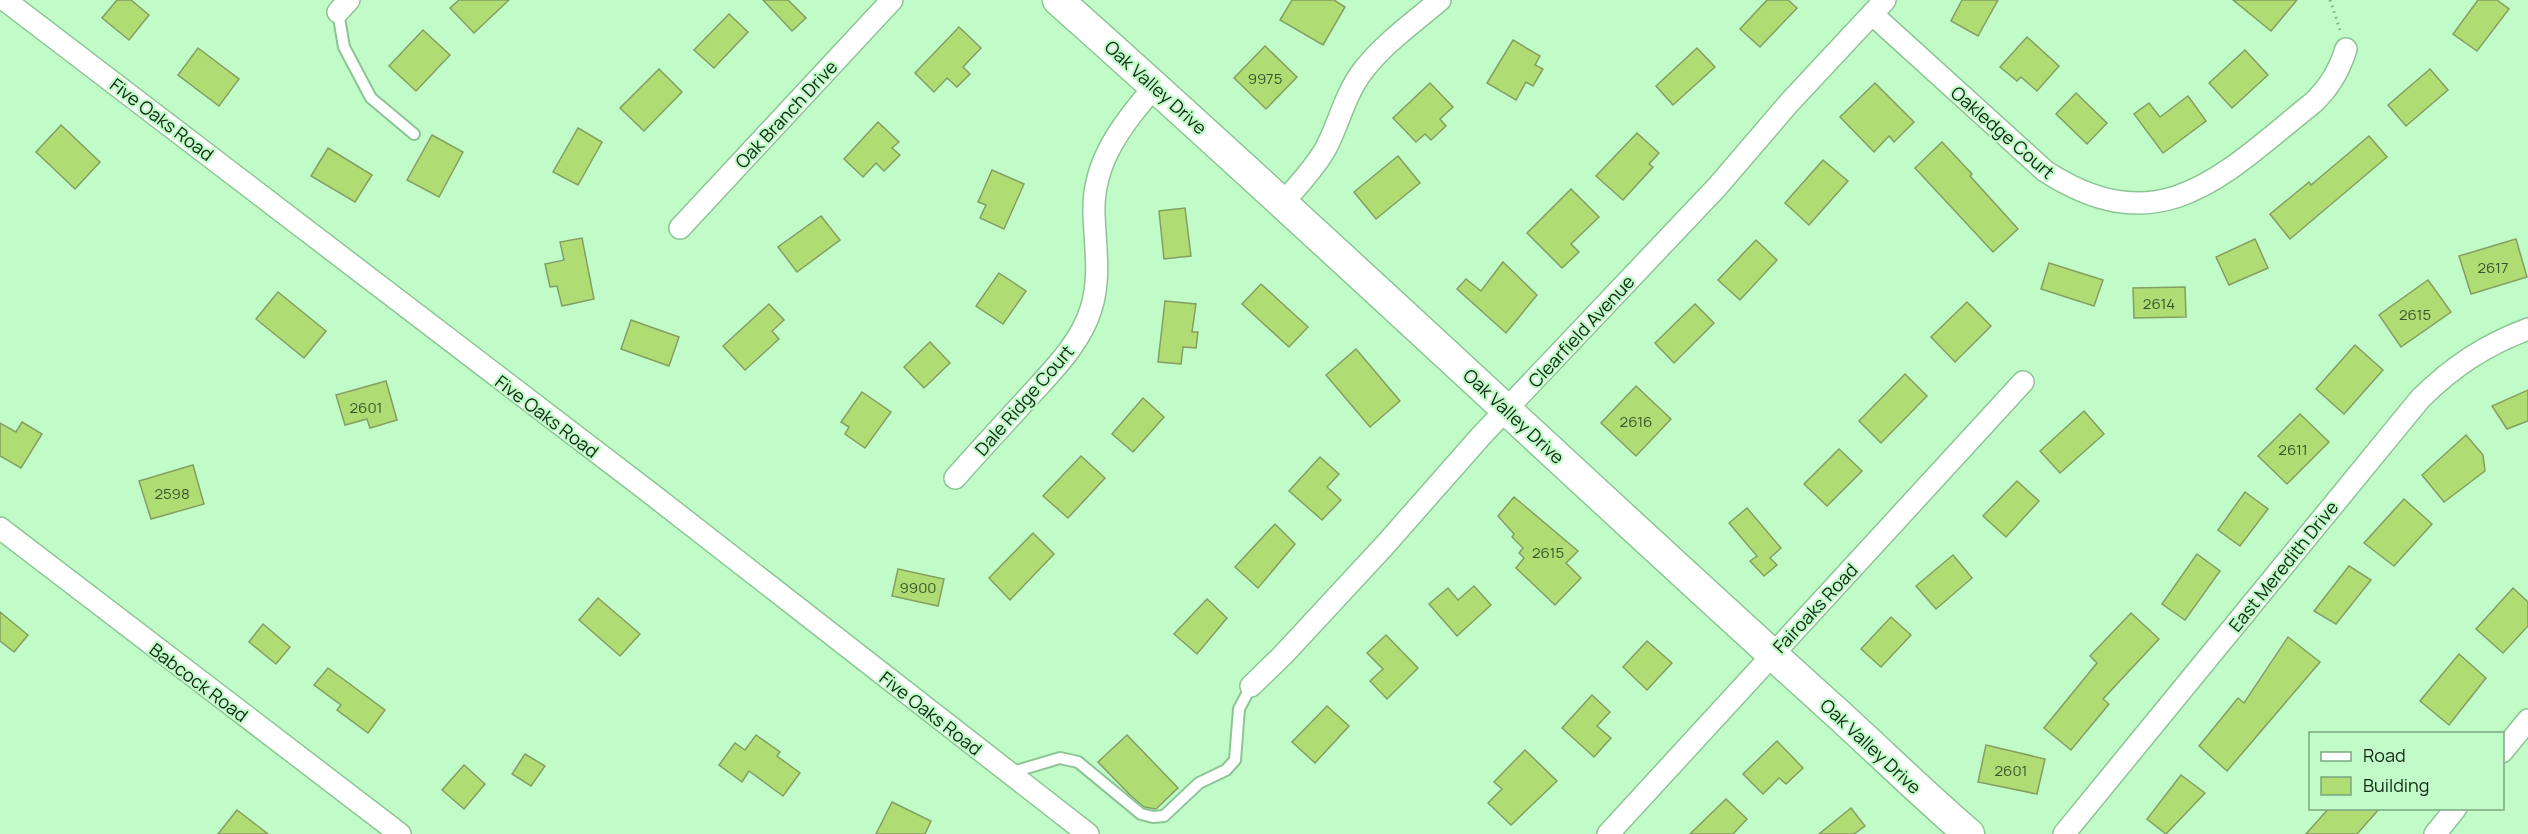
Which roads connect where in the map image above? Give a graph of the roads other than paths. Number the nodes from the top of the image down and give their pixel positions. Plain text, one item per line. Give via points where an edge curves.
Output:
1 (5, 0) edge
2 (891, 0) edge
3 (1058, 0) edge
4 (1440, 0) edge
5 (344, 6) edge
6 (1878, 7) edge
7 (2346, 49) road end
8 (1155, 86) junction
9 (414, 134) dead end
10 (1283, 202) junction
11 (680, 228) dead end
12 (2528, 329) edge
13 (2023, 382) dead end
14 (1506, 410) junction
15 (955, 478) dead end
16 (0, 528) edge
17 (1772, 654) junction
18 (1251, 686) joint
19 (2528, 720) edge
20 (2504, 750) edge
21 (1008, 773) junction
22 (2454, 810) edge
23 (400, 834) edge
24 (1088, 834) edge
25 (1608, 834) edge
26 (1969, 834) edge
27 (2064, 834) edge
28 (2435, 834) edge

1 - 21 street, Five Oaks Road via 649,492
2 - 11 street, Oak Branch Drive
3 - 8 street, Oak Valley Drive
4 - 10 street via 1380,50 1361,73 1346,98 1326,148
5 - 9 lane via 344,46 371,98
6 - 7 street, Oakledge Court via 2045,171 2091,196 2117,201 2168,199 2217,179 2328,89
6 - 14 street, Clearfield Avenue via 1717,187
8 - 10 street, Oak Valley Drive
8 - 15 street, Dale Ridge Court via 1114,137 1103,159 1094,212 1096,287 1080,334 1064,358
10 - 14 street, Oak Valley Drive
12 - 27 street, East Meredith Drive via 2468,357 2420,399
13 - 17 street, Fairoaks Road
14 - 17 street, Oak Valley Drive
14 - 18 street, Clearfield Avenue via 1386,545
16 - 23 street, Babcock Road
17 - 25 street, Fairoaks Road
17 - 26 street, Oak Valley Drive
18 - 21 lane via 1239,709 1235,760 1226,770 1199,783 1164,816 1141,814 1077,762 1060,758
19 - 20 street
21 - 24 street, Five Oaks Road
22 - 28 street

